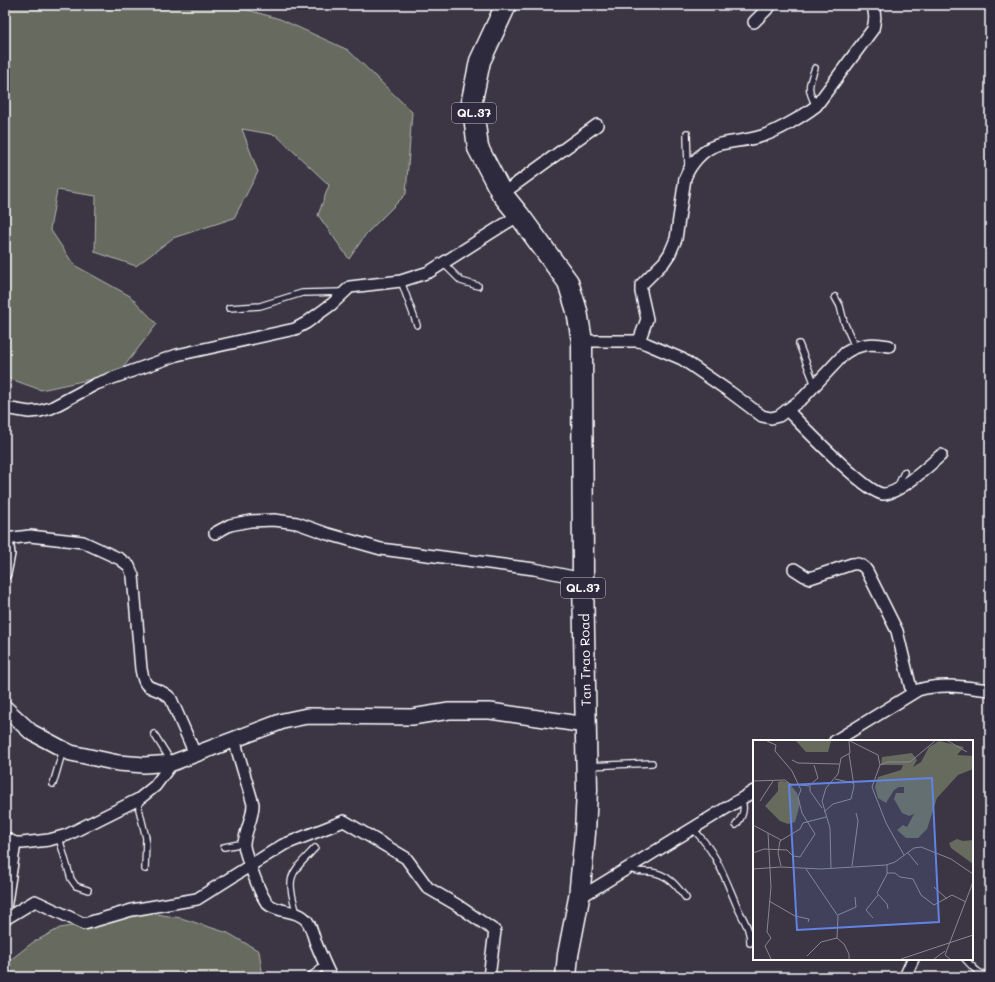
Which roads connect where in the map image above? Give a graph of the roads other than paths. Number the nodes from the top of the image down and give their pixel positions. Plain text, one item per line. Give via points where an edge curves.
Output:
1 (506, 5) edge
2 (771, 5) edge
3 (872, 5) edge
4 (754, 22) dead end
5 (815, 68) dead end
6 (816, 106) junction
7 (597, 124) dead end
8 (687, 133) dead end
9 (688, 170) junction
10 (502, 194) junction
11 (519, 215) junction
12 (444, 264) junction
13 (401, 281) junction
14 (478, 286) dead end
15 (344, 292) junction
16 (835, 297) dead end
17 (229, 308) dead end
18 (417, 325) dead end
19 (582, 341) junction
20 (639, 341) junction
21 (799, 344) dead end
22 (889, 346) dead end
23 (856, 347) junction
24 (815, 386) junction
25 (5, 408) edge
26 (787, 410) junction
27 (941, 455) dead end
28 (904, 472) dead end
29 (896, 490) junction
30 (215, 533) dead end
31 (6, 539) edge
32 (794, 569) dead end
33 (5, 574) edge
34 (583, 579) junction
35 (990, 690) edge
36 (912, 693) junction
37 (5, 708) edge
38 (586, 725) junction
39 (154, 734) dead end
40 (234, 739) junction
41 (837, 740) edge
42 (63, 749) junction
43 (195, 754) junction
44 (172, 763) junction
45 (652, 763) dead end
46 (587, 766) junction
47 (53, 784) dead end
48 (753, 792) edge
49 (139, 799) junction
50 (741, 799) junction
51 (736, 825) dead end
52 (693, 829) junction
53 (5, 838) edge
54 (59, 838) junction
55 (244, 843) junction
56 (10, 845) edge
57 (224, 847) dead end
58 (315, 848) dead end
59 (250, 866) junction
60 (629, 868) junction
61 (145, 869) dead end
62 (88, 890) dead end
63 (579, 898) junction
64 (686, 898) dead end
65 (5, 909) edge
66 (297, 914) junction
67 (5, 919) edge
68 (750, 943) dead end
69 (913, 960) edge
70 (966, 960) edge
71 (325, 965) junction
72 (990, 976) edge
73 (309, 977) edge
74 (331, 977) edge
75 (489, 977) edge
76 (566, 977) edge
77 (905, 977) edge

1 - 10 highway, QL.37 via 480,61 472,100 478,148
2 - 4 street
3 - 6 street via 876,19 873,30
5 - 6 lane via 810,81 810,94
6 - 9 street via 764,136 716,145
7 - 10 street
8 - 9 lane
9 - 20 street via 676,239 664,262 641,285 646,319
10 - 11 highway, QL.37
11 - 12 street
11 - 19 highway, Tan Trao Road / QL.37 via 568,282 578,311
12 - 13 street via 430,272
12 - 14 lane via 461,281
13 - 15 street via 354,286
13 - 18 lane
15 - 17 lane via 302,293 260,306
15 - 25 street via 332,304 295,329 177,355 96,384 51,408 40,411
16 - 23 lane
19 - 20 street
19 - 34 highway, Tan Trao Road / QL.37
20 - 26 street via 682,359 762,416 771,418
21 - 24 lane
22 - 23 street via 871,343
23 - 24 street via 846,353
24 - 26 street
26 - 29 street via 849,471 876,492 884,494
27 - 29 street via 920,474
28 - 29 lane
30 - 34 street via 230,525 274,520 297,523 381,549 534,569
31 - 33 street via 9,554
31 - 43 street via 30,536 83,542 120,558 129,566 133,576 141,668 145,683 149,687 165,692 171,699
32 - 36 street via 810,578 852,564 863,566 897,631
34 - 38 highway, Tan Trao Road / QL.37
35 - 36 street via 950,685
36 - 41 street
37 - 42 street via 31,732
38 - 40 street via 490,711 449,711 412,717 306,716 283,721
38 - 46 highway, Tan Trao Road / QL.37
39 - 44 lane
40 - 43 street
40 - 55 street via 253,804
42 - 44 street via 118,763
42 - 47 lane
43 - 44 street
44 - 49 street via 154,786
45 - 46 lane
46 - 63 highway, Tan Trao Road / QL.37 via 586,834
48 - 50 street
49 - 54 street
49 - 61 lane via 146,838
50 - 51 lane via 742,814
50 - 52 street
52 - 60 street
52 - 68 lane via 711,850 728,884 751,935
53 - 56 street
54 - 56 street
54 - 62 lane via 71,879 76,886
55 - 57 lane
55 - 59 street
56 - 65 street
58 - 66 lane via 292,876 290,886
59 - 66 street via 265,900 271,906
59 - 67 street via 197,899 132,910 84,924 35,901
59 - 75 street via 283,845 344,820 406,858 428,888 495,931
60 - 63 street
60 - 64 lane via 639,873 650,872 668,878
63 - 76 highway, Tan Trao Road / QL.37
66 - 71 street via 308,923
69 - 77 street
70 - 72 lane via 978,973
71 - 73 lane
71 - 74 street

